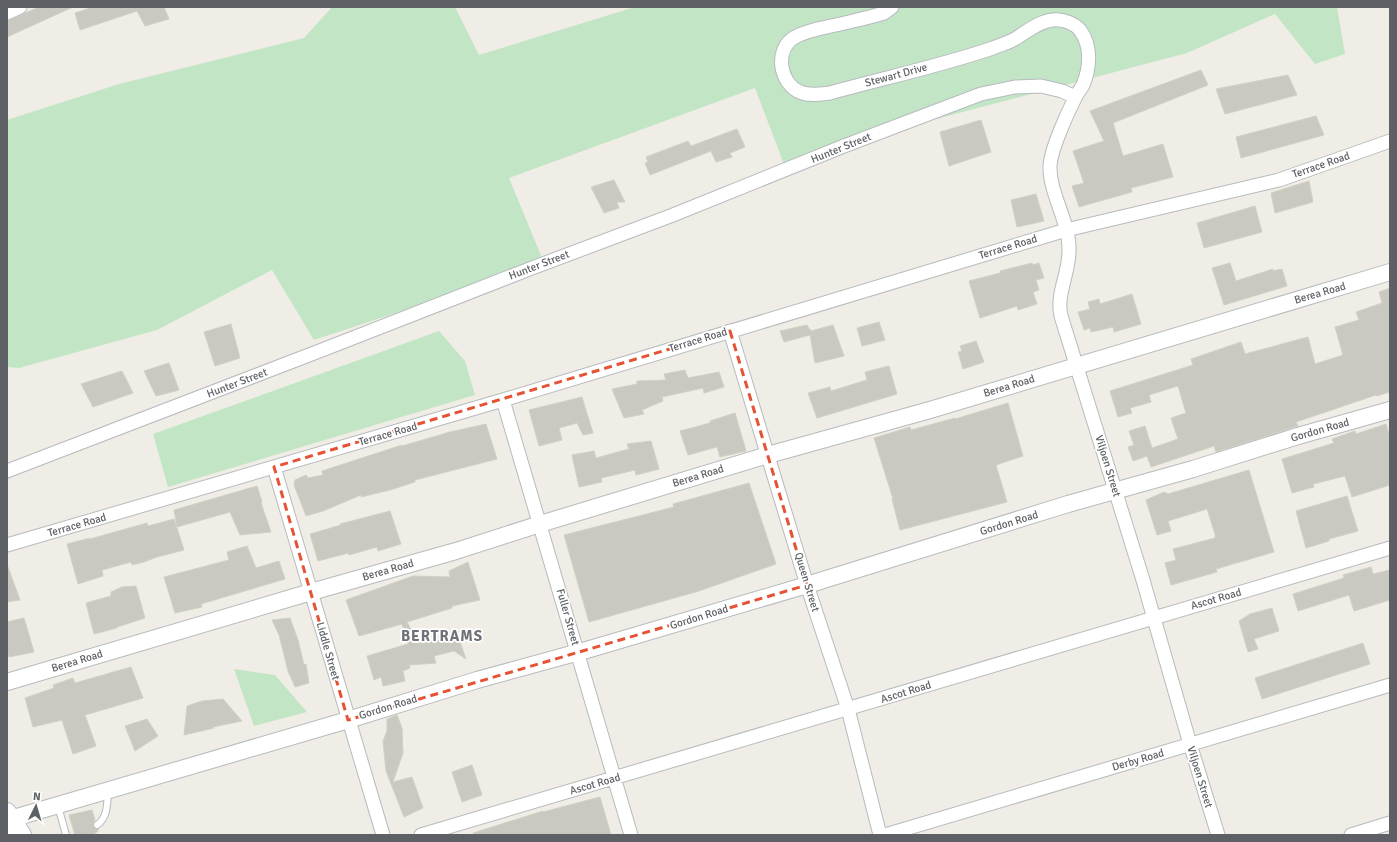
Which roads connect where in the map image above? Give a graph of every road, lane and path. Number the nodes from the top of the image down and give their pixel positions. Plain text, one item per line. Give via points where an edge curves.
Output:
1 (20, 7) edge
2 (892, 7) edge
3 (7, 13) edge
4 (1075, 97) junction
5 (1390, 141) edge
6 (1066, 230) junction
7 (1390, 272) edge
8 (730, 331) junction
9 (1077, 365) junction
10 (503, 400) junction
11 (1390, 410) edge
12 (768, 455) junction
13 (274, 467) junction
14 (7, 471) edge
15 (1116, 491) junction
16 (540, 524) junction
17 (7, 545) edge
18 (1390, 548) edge
19 (807, 585) junction
20 (311, 592) junction
21 (1154, 618) junction
22 (578, 652) junction
23 (7, 682) edge
24 (1390, 684) edge
25 (848, 709) junction
26 (348, 720) junction
27 (1190, 744) junction
28 (614, 779) junction
29 (109, 789) junction
30 (57, 804) junction
31 (9, 822) edge
32 (1390, 823) edge
33 (97, 825) dead end
34 (22, 835) edge
35 (66, 835) edge
36 (384, 835) edge
37 (421, 835) edge
38 (631, 835) edge
39 (880, 835) edge
40 (885, 835) edge
41 (1218, 835) edge
42 (1351, 835) edge

1 - 3 street
2 - 4 street, Stewart Drive via 884,14 807,31 793,38 785,48 781,60 788,85 800,92 814,95 830,93 978,53 1012,40 1048,21 1061,20 1074,24 1079,29 1085,36 1089,49 1087,74
4 - 6 street, Viljoen Street via 1052,153 1050,166
4 - 14 street, Hunter Street via 1041,86 1015,87 981,94 844,146 673,216
5 - 6 street, Terrace Road via 1279,180
6 - 8 street, Terrace Road
6 - 9 street, Viljoen Street via 1069,252 1059,308
7 - 9 street, Berea Road
8 - 10 street, Terrace Road
8 - 12 street, Queen Street
9 - 12 street, Berea Road via 930,410
9 - 15 street, Viljoen Street
10 - 13 street, Terrace Road
10 - 16 street, Fuller Street
11 - 15 street, Gordon Road
12 - 16 street, Berea Road
12 - 19 street, Queen Street
13 - 17 street, Terrace Road
13 - 20 street, Liddle Street
15 - 19 street, Gordon Road
15 - 21 street, Viljoen Street
16 - 20 street, Berea Road
16 - 22 street, Fuller Street
18 - 21 street, Ascot Road
19 - 22 street, Gordon Road
19 - 25 street, Queen Street
20 - 23 street, Berea Road
20 - 26 street, Liddle Street
21 - 25 street, Ascot Road
21 - 27 street, Viljoen Street
22 - 26 street, Gordon Road
22 - 28 street, Fuller Street
24 - 27 street, Derby Road
25 - 28 street, Ascot Road
25 - 39 street, Queen Street
26 - 29 street, Gordon Road
26 - 36 street, Liddle Street
27 - 40 street, Derby Road
27 - 41 street, Viljoen Street
28 - 37 street, Ascot Road
28 - 38 street, Fuller Street
29 - 30 street, Gordon Road
29 - 33 lane via 106,815
30 - 31 street, Gordon Road
30 - 35 lane
31 - 34 main road
32 - 42 street

